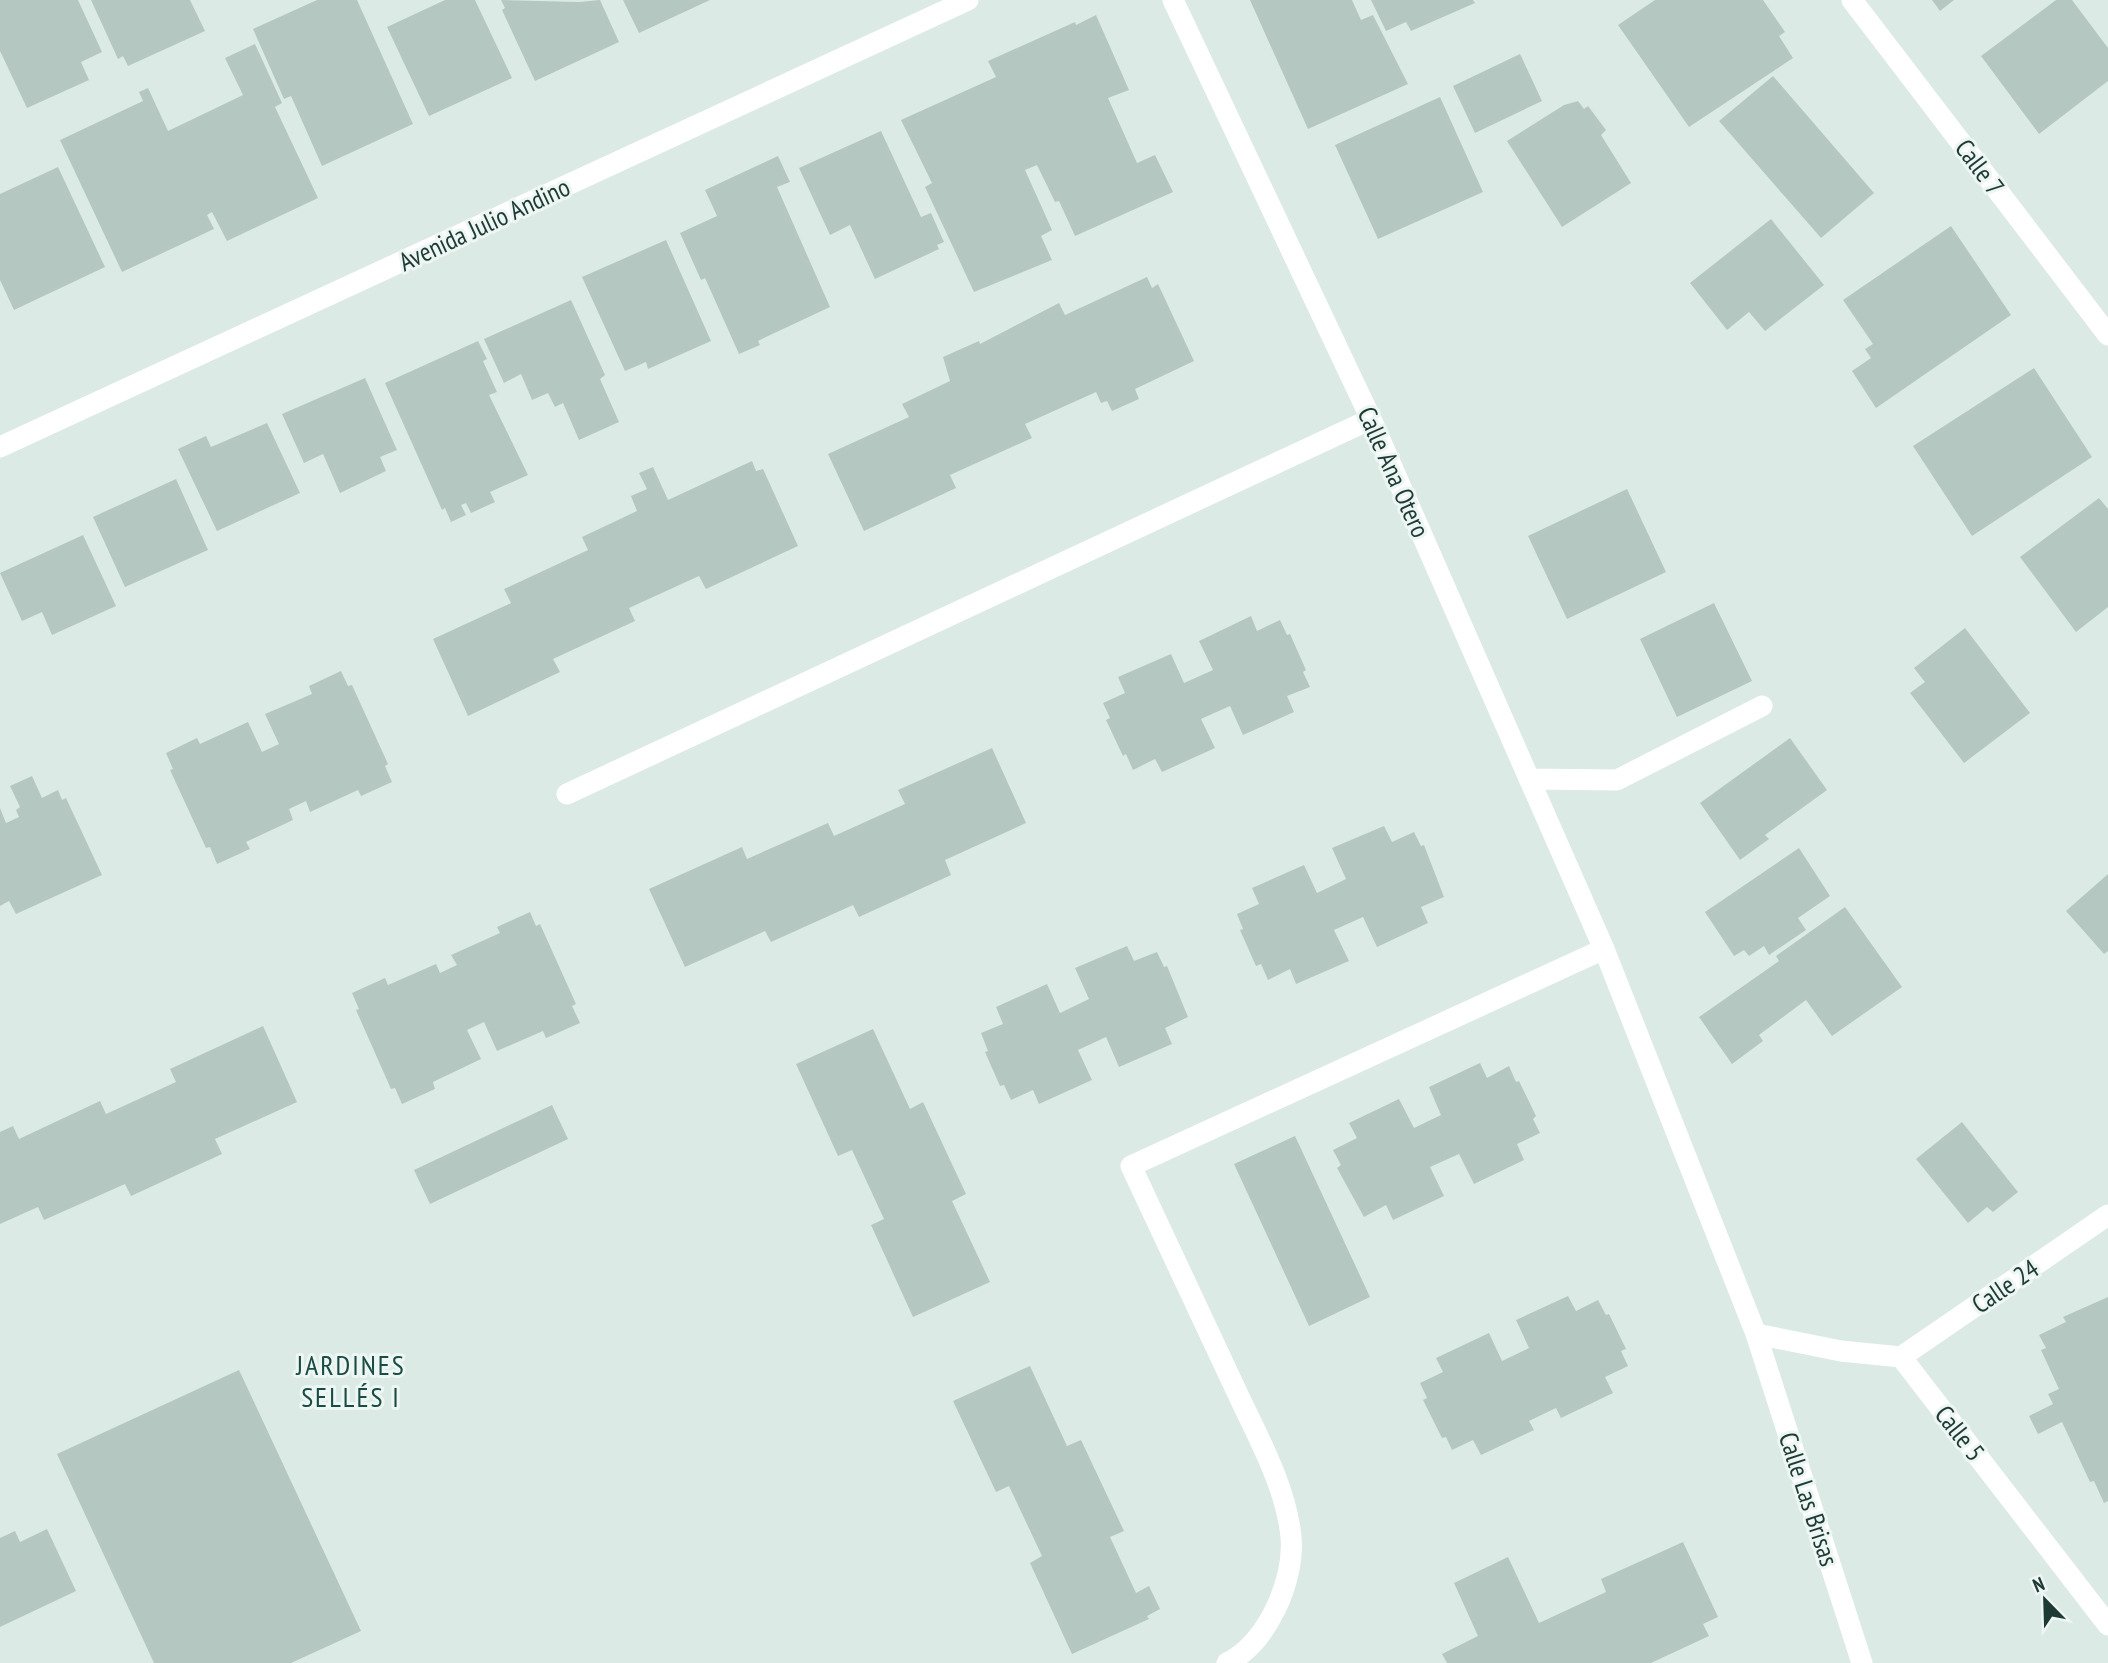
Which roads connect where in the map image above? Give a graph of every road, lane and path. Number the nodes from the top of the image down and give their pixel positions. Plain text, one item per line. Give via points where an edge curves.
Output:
1 (968, 0) edge
2 (1173, 0) edge
3 (1852, 0) edge
4 (2108, 335) edge
5 (1371, 419) junction
6 (0, 447) edge
7 (1762, 706) dead end
8 (1529, 779) junction
9 (567, 794) dead end
10 (1604, 949) junction
11 (2108, 1215) edge
12 (1756, 1334) junction
13 (1901, 1357) junction
14 (2108, 1625) edge
15 (1227, 1663) edge
16 (1861, 1663) edge

1 - 6 street, Avenida Julio Andino
2 - 5 street, Calle Ana Otero
3 - 4 street, Calle 7
5 - 8 street, Calle Ana Otero
5 - 9 street
7 - 8 street via 1617,780
8 - 10 street, Calle Ana Otero
10 - 12 street, Calle Las Brisas
10 - 15 street via 1131,1166 1270,1464 1292,1541 1282,1598 1242,1656
11 - 13 street, Calle 24
12 - 13 street
12 - 16 street, Calle Las Brisas
13 - 14 street, Calle 5

